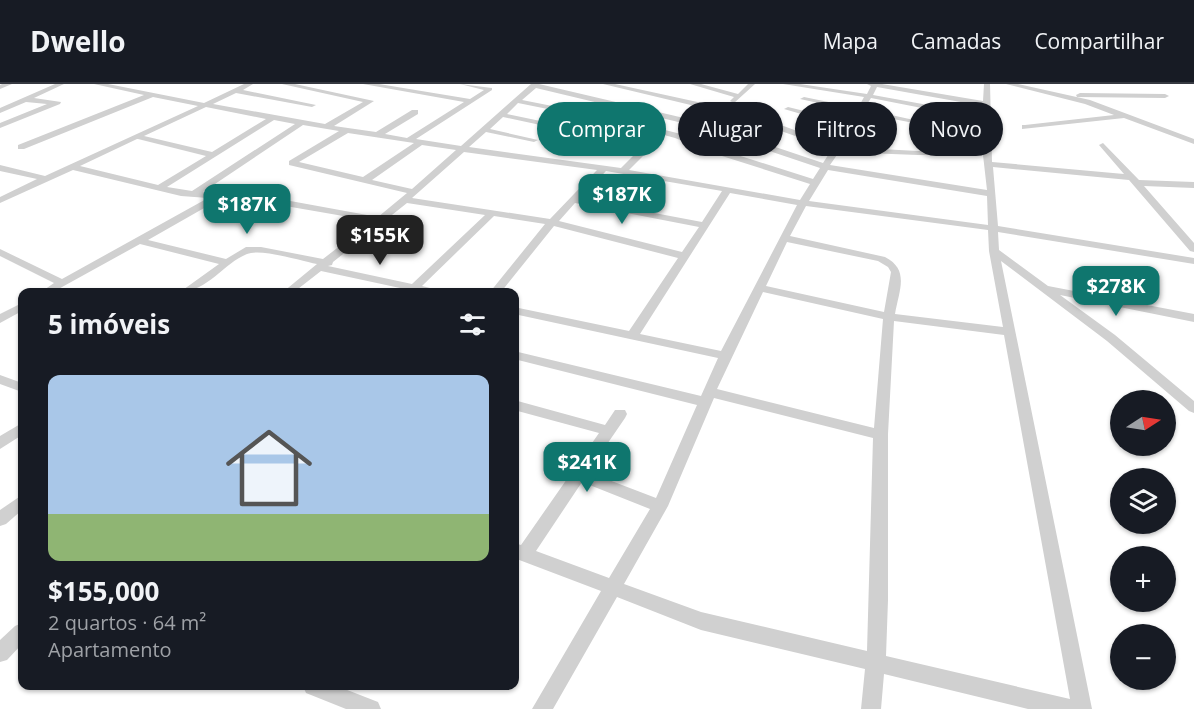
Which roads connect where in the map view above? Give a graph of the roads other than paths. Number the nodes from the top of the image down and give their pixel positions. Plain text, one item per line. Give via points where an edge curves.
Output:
1 (9, 84) edge
2 (61, 84) edge
3 (97, 84) edge
4 (250, 84) edge
5 (285, 84) edge
6 (366, 84) edge
7 (463, 84) edge
8 (606, 84) edge
9 (698, 84) edge
10 (752, 84) edge
11 (786, 84) edge
12 (987, 84) edge
13 (1009, 84) edge
14 (535, 85) edge
15 (493, 86) edge
16 (658, 86) dead end
17 (0, 87) edge
18 (810, 87) junction
19 (872, 87) edge
20 (237, 91) junction
21 (646, 92) junction
22 (153, 94) junction
23 (1062, 94) junction
24 (739, 96) junction
25 (1165, 96) dead end
26 (804, 99) junction
27 (24, 100) junction
28 (517, 100) junction
29 (471, 101) junction
30 (688, 102) edge
31 (732, 102) edge
32 (818, 102) edge
33 (865, 102) edge
34 (927, 102) edge
35 (973, 102) edge
36 (986, 102) edge
37 (210, 104) junction
38 (312, 105) dead end
39 (0, 111) edge
40 (415, 112) dead end
41 (783, 113) edge
42 (503, 115) junction
43 (1126, 116) junction
44 (273, 118) junction
45 (678, 119) edge
46 (303, 123) junction
47 (0, 126) edge
48 (328, 126) junction
49 (1025, 127) dead end
50 (347, 130) junction
51 (486, 130) junction
52 (377, 135) junction
53 (138, 137) junction
54 (678, 138) edge
55 (409, 140) junction
56 (534, 140) dead end
57 (422, 142) junction
58 (1194, 142) edge
59 (1103, 145) dead end
60 (21, 147) dead end
61 (463, 149) junction
62 (783, 152) edge
63 (214, 154) junction
64 (731, 156) edge
65 (833, 156) edge
66 (988, 156) edge
67 (989, 164) junction
68 (73, 167) junction
69 (825, 167) junction
70 (0, 168) edge
71 (603, 168) junction
72 (623, 171) junction
73 (46, 179) junction
74 (1135, 180) junction
75 (364, 181) junction
76 (816, 183) junction
77 (1194, 185) edge
78 (159, 188) junction
79 (727, 191) junction
80 (413, 192) junction
81 (194, 194) junction
82 (992, 194) junction
83 (3, 197) edge
84 (217, 197) junction
85 (405, 200) junction
86 (572, 200) junction
87 (803, 203) junction
88 (492, 213) junction
89 (380, 220) junction
90 (552, 222) junction
91 (705, 225) junction
92 (992, 228) junction
93 (784, 238) junction
94 (137, 240) junction
95 (1194, 249) edge
96 (994, 251) junction
97 (0, 252) edge
98 (684, 256) junction
99 (1194, 261) edge
100 (228, 263) junction
101 (325, 265) junction
102 (62, 283) junction
103 (53, 288) edge
104 (191, 288) edge
105 (293, 288) edge
106 (414, 288) joint
107 (498, 288) edge
108 (760, 288) junction
109 (1044, 288) junction
110 (18, 308) edge
111 (519, 311) edge
112 (887, 317) junction
113 (1194, 318) edge
114 (0, 319) edge
115 (1011, 332) junction
116 (632, 336) junction
117 (519, 356) edge
118 (725, 356) junction
119 (0, 379) edge
120 (18, 386) edge
121 (707, 397) junction
122 (519, 406) edge
123 (1194, 408) edge
124 (620, 414) dead end
125 (18, 431) edge
126 (609, 431) junction
127 (880, 435) junction
128 (0, 444) edge
129 (579, 475) junction
130 (18, 504) edge
131 (660, 506) junction
132 (0, 519) edge
133 (520, 552) edge
134 (611, 588) junction
135 (18, 636) edge
136 (0, 653) edge
137 (878, 662) junction
138 (323, 690) edge
139 (371, 709) edge
140 (542, 709) edge
141 (871, 709) edge
142 (1070, 709) edge
143 (1082, 709) edge

1 - 17 street
2 - 27 street
3 - 22 street
4 - 20 street
5 - 48 street via 370,101
6 - 29 street
7 - 15 street
8 - 21 street
9 - 24 street
10 - 24 street
11 - 18 street
12 - 36 street
13 - 23 street
14 - 28 street
14 - 45 street
15 - 29 street
16 - 21 street
18 - 19 street
18 - 26 street
19 - 33 street
19 - 34 street
19 - 35 street
20 - 37 street
20 - 38 street
21 - 30 street
22 - 37 street
22 - 60 street
23 - 25 street
23 - 43 street
24 - 31 street
26 - 32 street
26 - 41 street
27 - 39 street
27 - 47 street via 57,102
28 - 42 street
28 - 54 street
29 - 55 street
37 - 44 street
37 - 53 street
40 - 52 street
42 - 51 street
42 - 72 street via 648,146
43 - 49 street
43 - 58 street
44 - 46 street
44 - 63 street
46 - 48 street
46 - 81 street
48 - 50 street
50 - 52 street
50 - 75 street via 292,163
51 - 56 street
51 - 61 street
52 - 55 street
53 - 63 street
53 - 68 street
55 - 57 street
57 - 61 street
57 - 75 street
59 - 74 street
61 - 71 street
61 - 80 street
62 - 69 street
63 - 78 street
64 - 76 street
65 - 69 street
66 - 67 street
67 - 74 street
67 - 82 street
68 - 73 street
68 - 78 street
69 - 76 street
69 - 82 street
70 - 73 street
71 - 72 street
71 - 86 street
72 - 79 street
73 - 83 street
74 - 77 street
74 - 95 street
75 - 80 street
76 - 87 street
78 - 81 street
79 - 87 street
79 - 91 street
80 - 85 street
81 - 84 street
82 - 92 street
84 - 89 street via 273,201
84 - 94 street
85 - 88 street
85 - 89 street
86 - 90 street
86 - 91 street
87 - 92 street
87 - 93 street
88 - 90 street
88 - 106 street
89 - 101 street
90 - 98 street
90 - 107 street
91 - 98 street
92 - 96 street
92 - 99 street
93 - 108 street
93 - 112 street via 881,259 892,265 896,272
94 - 100 street
94 - 102 street
96 - 109 street
96 - 115 street
97 - 102 street
98 - 116 street
100 - 101 street via 253,249
100 - 104 street
101 - 105 street
101 - 106 street
102 - 103 street
108 - 112 street
108 - 118 street
109 - 113 street
109 - 123 street
110 - 114 street
111 - 116 street
112 - 115 street
112 - 127 street
115 - 143 street
116 - 118 street
117 - 121 street
118 - 121 street
119 - 120 street
121 - 127 street
121 - 131 street
122 - 126 street
124 - 126 street
125 - 128 street
126 - 129 street
127 - 137 street
129 - 131 street
129 - 133 street
130 - 132 street
131 - 134 street
133 - 134 street
134 - 137 street via 701,621
134 - 140 street
135 - 136 street
137 - 141 street
137 - 142 street
138 - 139 street

